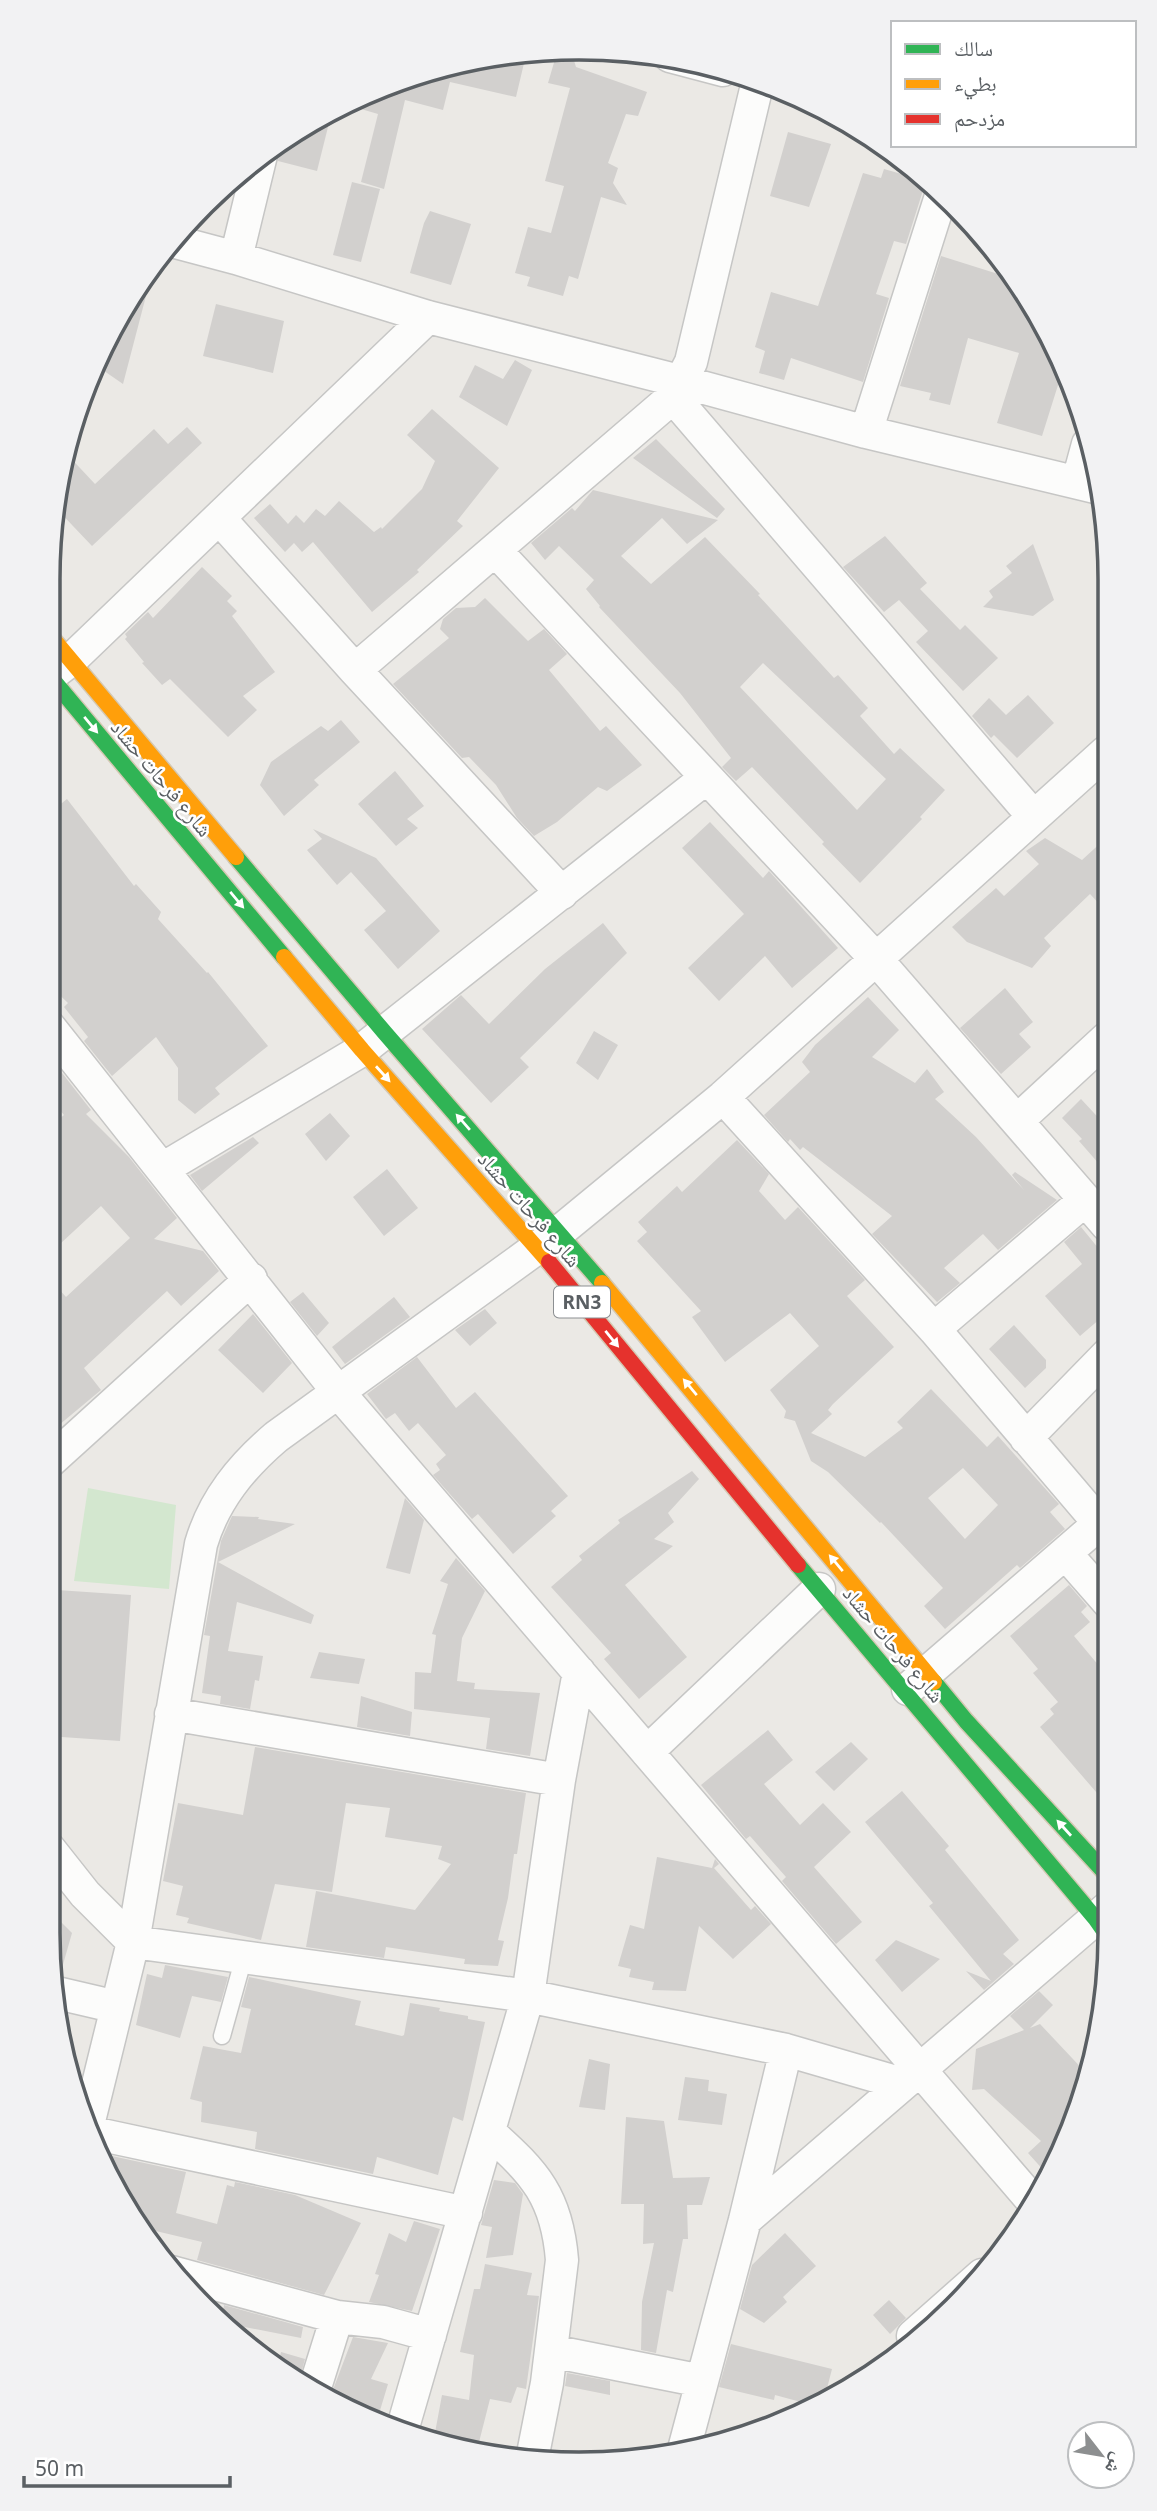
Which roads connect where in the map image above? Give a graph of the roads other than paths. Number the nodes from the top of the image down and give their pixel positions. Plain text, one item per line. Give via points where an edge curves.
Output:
1 (755, 91) edge
2 (257, 172) edge
3 (938, 205) edge
4 (182, 244) edge
5 (236, 258) junction
6 (428, 317) junction
7 (678, 390) junction
8 (866, 432) junction
9 (1089, 484) edge
10 (219, 518) junction
11 (495, 550) junction
12 (60, 665) edge
13 (355, 670) junction
14 (60, 674) edge
15 (60, 674) edge
16 (1098, 759) edge
17 (706, 778) junction
18 (1033, 816) junction
19 (562, 893) junction
20 (877, 960) junction
21 (60, 1040) edge
22 (374, 1042) junction
23 (1098, 1046) edge
24 (723, 1097) junction
25 (1017, 1121) junction
26 (164, 1168) junction
27 (1085, 1200) junction
28 (1098, 1215) edge
29 (548, 1240) junction
30 (251, 1279) junction
31 (934, 1329) junction
32 (1098, 1364) edge
33 (339, 1393) junction
34 (1026, 1438) junction
35 (60, 1452) edge
36 (768, 1480) junction
37 (746, 1502) junction
38 (1098, 1514) edge
39 (1098, 1525) edge
40 (1066, 1554) junction
41 (819, 1589) junction
42 (1098, 1590) edge
43 (579, 1672) junction
44 (917, 1682) junction
45 (171, 1714) junction
46 (647, 1752) junction
47 (559, 1780) junction
48 (60, 1862) edge
49 (1098, 1865) edge
50 (1098, 1912) edge
51 (1098, 1927) edge
52 (133, 1942) junction
53 (244, 1957) junction
54 (64, 1995) edge
55 (528, 1996) junction
56 (117, 2007) junction
57 (222, 2036) dead end
58 (786, 2050) junction
59 (911, 2077) junction
60 (92, 2113) edge
61 (490, 2133) junction
62 (100, 2134) edge
63 (1026, 2194) edge
64 (466, 2213) junction
65 (745, 2220) junction
66 (208, 2294) edge
67 (337, 2317) junction
68 (430, 2335) junction
69 (551, 2351) junction
70 (317, 2381) edge
71 (702, 2382) junction
72 (405, 2421) edge
73 (686, 2440) edge
74 (534, 2449) edge

1 - 7 street via 691,362
2 - 5 street
3 - 8 street
4 - 5 street
5 - 6 street
6 - 7 street
6 - 10 street
7 - 8 street
7 - 11 street
7 - 18 street
8 - 9 street
10 - 12 street
10 - 13 street
11 - 13 street
11 - 17 street
13 - 19 street
14 - 22 main road, شارع فرحات حشاد / RN3
15 -> 22 main road, شارع فرحات حشاد / RN3
16 - 18 street
17 - 19 street
17 - 20 street
18 - 20 street
19 - 22 street
20 - 24 street
20 - 25 street
21 - 26 street
22 - 26 street
29 -> 22 main road, شارع فرحات حشاد / RN3
22 -> 29 main road, شارع فرحات حشاد / RN3
23 - 25 street
24 - 29 street
24 - 31 street
25 - 27 street
26 - 30 street
27 - 28 street
27 - 31 street
29 - 33 street
36 -> 29 main road, شارع فرحات حشاد / RN3
29 -> 37 main road, شارع فرحات حشاد / RN3
30 - 33 street
30 - 35 street
31 - 34 street
32 - 34 street
33 - 43 street
33 - 45 street via 252,1457 218,1501 201,1544
34 - 38 street
36 - 37 main road
44 -> 36 main road, شارع فرحات حشاد / RN3
37 - 41 main road, شارع فرحات حشاد / RN3
39 - 40 street
40 - 42 street
40 - 44 street
41 - 44 main road, شارع فرحات حشاد / RN3
41 - 46 street
43 - 46 street
43 - 47 street
49 -> 44 main road, شارع فرحات حشاد / RN3 via 966,1721
44 - 50 main road, شارع فرحات حشاد / RN3
45 - 47 street
45 - 52 street
46 - 59 street
47 - 55 street
48 - 52 street
51 - 59 street
52 - 53 street
52 - 56 street
53 - 55 street
53 - 57 lane
54 - 56 street
55 - 58 street
55 - 61 street
56 - 60 street
58 - 59 street
58 - 65 street
59 - 63 street
59 - 65 street
61 - 64 street
61 - 69 street via 537,2180 557,2229 562,2260
62 - 64 street
64 - 68 street
65 - 71 street
66 - 67 street
67 - 68 street via 383,2322
67 - 70 street
68 - 72 street
69 - 71 street
69 - 74 street
71 - 73 street

